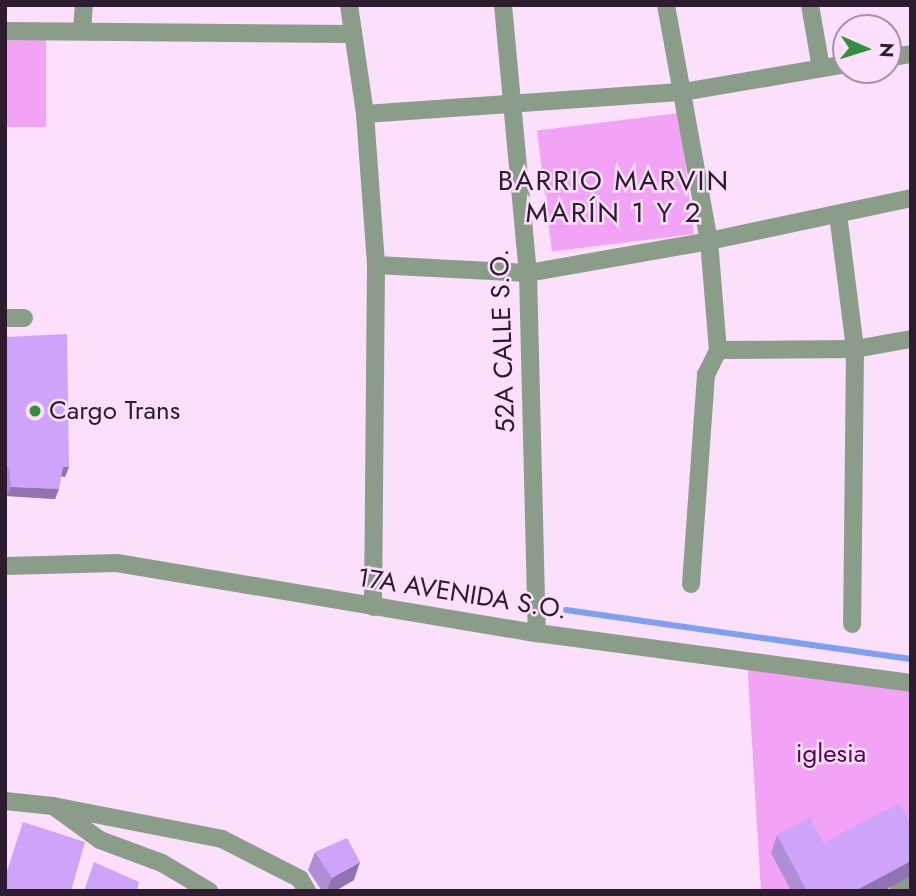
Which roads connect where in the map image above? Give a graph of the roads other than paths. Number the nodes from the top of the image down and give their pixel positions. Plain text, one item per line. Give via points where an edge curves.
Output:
1 (84, 5) edge
2 (349, 5) edge
3 (503, 5) edge
4 (666, 5) edge
5 (810, 5) edge
6 (5, 32) edge
7 (82, 32) junction
8 (351, 34) junction
9 (832, 66) edge
10 (821, 68) junction
11 (683, 92) junction
12 (515, 106) junction
13 (365, 114) junction
14 (911, 198) edge
15 (838, 214) junction
16 (709, 241) junction
17 (376, 265) junction
18 (528, 273) junction
19 (5, 318) edge
20 (24, 318) dead end
21 (911, 339) edge
22 (855, 349) junction
23 (718, 350) junction
24 (5, 566) edge
25 (691, 584) dead end
26 (373, 607) junction
27 (852, 624) dead end
28 (537, 633) junction
29 (911, 683) edge
30 (5, 801) edge
31 (53, 806) junction
32 (911, 884) edge
33 (209, 891) edge
34 (307, 891) edge
35 (899, 891) edge

1 - 7 street
2 - 8 street
3 - 12 street, 52A CALLE S.O.
4 - 11 street
5 - 10 street
6 - 7 street
7 - 8 street
8 - 13 street
9 - 10 street
10 - 11 street
11 - 12 street
11 - 16 street
12 - 13 street
12 - 18 street, 52A CALLE S.O.
13 - 17 street
14 - 15 street
15 - 16 street
15 - 22 street
16 - 18 street
16 - 23 street
17 - 18 street
17 - 26 street
18 - 28 street, 52A CALLE S.O.
19 - 20 street
21 - 22 street
22 - 23 street
22 - 27 street
23 - 25 street via 706,375
24 - 26 street, 17A AVENIDA S.O. via 117,563
26 - 28 street, 17A AVENIDA S.O.
28 - 29 street, 17A AVENIDA S.O.
30 - 31 street
31 - 33 street via 100,840 162,863
31 - 34 street via 222,839 300,879
32 - 35 street

